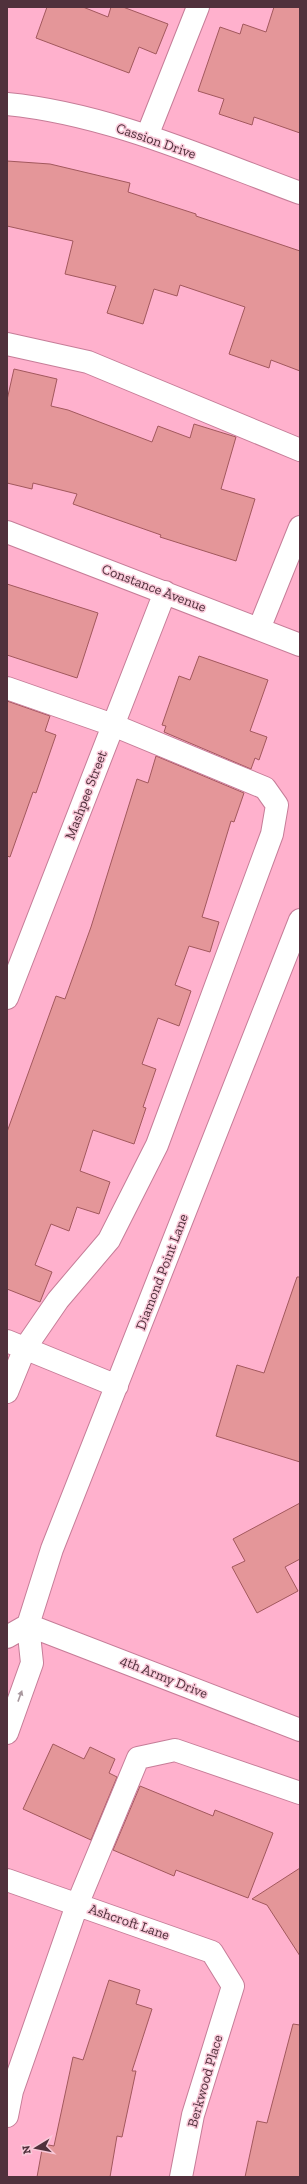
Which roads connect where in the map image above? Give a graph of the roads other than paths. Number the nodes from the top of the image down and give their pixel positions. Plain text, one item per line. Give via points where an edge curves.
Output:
1 (198, 7) edge
2 (7, 104) edge
3 (147, 136) junction
4 (300, 193) edge
5 (7, 344) edge
6 (300, 450) edge
7 (300, 527) edge
8 (7, 532) edge
9 (165, 592) junction
10 (259, 629) junction
11 (300, 646) edge
12 (7, 688) edge
13 (113, 725) junction
14 (300, 920) edge
15 (7, 998) edge
16 (16, 1345) edge
17 (117, 1386) junction
18 (7, 1392) edge
19 (28, 1625) junction
20 (7, 1638) edge
21 (300, 1730) edge
22 (7, 1733) edge
23 (300, 1794) edge
24 (7, 1880) edge
25 (77, 1904) junction
26 (233, 1986) joint
27 (7, 2116) edge
28 (181, 2177) edge

1 - 3 street
2 - 3 street, Cassion Drive via 58,112
3 - 4 street, Cassion Drive
5 - 6 street via 88,362
7 - 10 street
8 - 9 street, Constance Avenue
9 - 10 street, Constance Avenue
9 - 13 street, Mashpee Street
10 - 11 street, Constance Avenue
12 - 13 street
13 - 15 street, Mashpee Street
13 - 16 street via 265,788 277,805 272,834 157,1145 109,1240
14 - 17 street, Diamond Point Lane
16 - 17 street
16 - 18 street
17 - 19 street, Diamond Point Lane via 52,1549
19 - 20 street
19 - 21 street, 4th Army Drive
22 -> 19 street, Diamond Point Lane via 32,1663
23 - 25 street via 175,1750 138,1758
24 - 25 street, Ashcroft Lane
25 - 26 street, Ashcroft Lane via 212,1952
25 - 27 street via 12,2091
26 - 28 street, Berkwood Place via 193,2115

